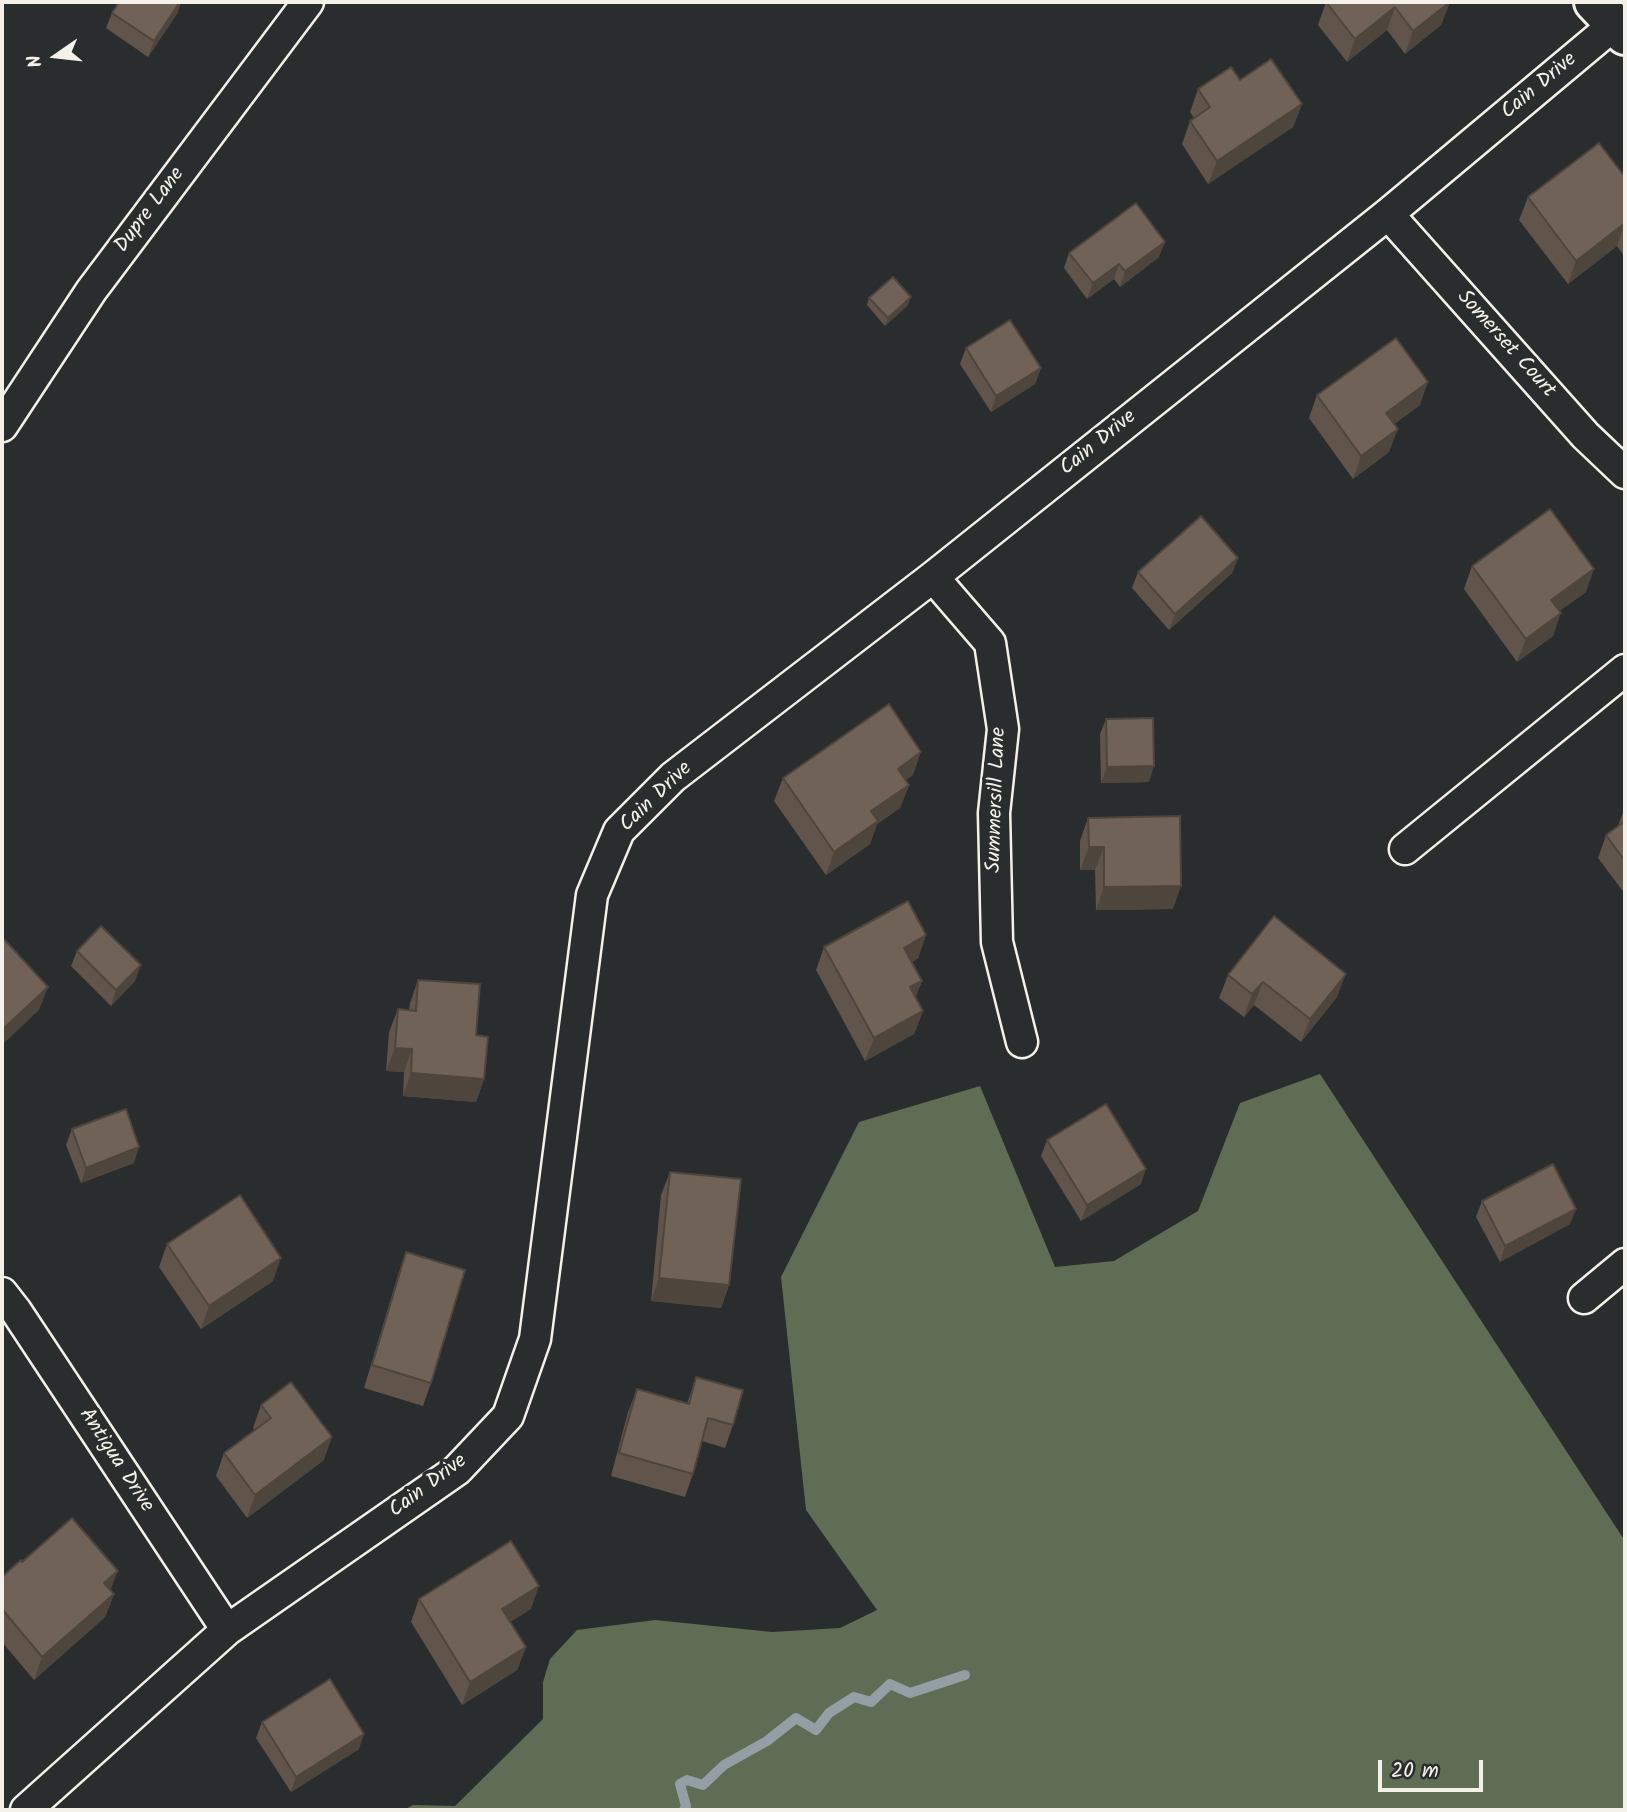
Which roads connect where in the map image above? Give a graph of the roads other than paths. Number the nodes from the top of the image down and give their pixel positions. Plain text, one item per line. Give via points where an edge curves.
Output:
1 (308, 2) edge
2 (1611, 20) edge
3 (1388, 214) junction
4 (2, 426) edge
5 (1625, 473) edge
6 (933, 577) junction
7 (1625, 670) edge
8 (1405, 849) dead end
9 (1022, 1042) dead end
10 (1625, 1264) edge
11 (2, 1293) edge
12 (1584, 1298) dead end
13 (228, 1630) junction
14 (26, 1810) edge

1 - 4 street, Dupre Lane via 91,291
2 - 3 street, Cain Drive
3 - 5 street, Somerset Court via 1585,435
3 - 6 street, Cain Drive
6 - 9 street, Summersill Lane via 990,643 1003,729 994,813 997,943
6 - 13 street, Cain Drive via 673,777 619,831 592,895 535,1339 508,1416 457,1470
7 - 8 street
10 - 12 street
11 - 13 street, Antigua Drive
13 - 14 street, Cain Drive

